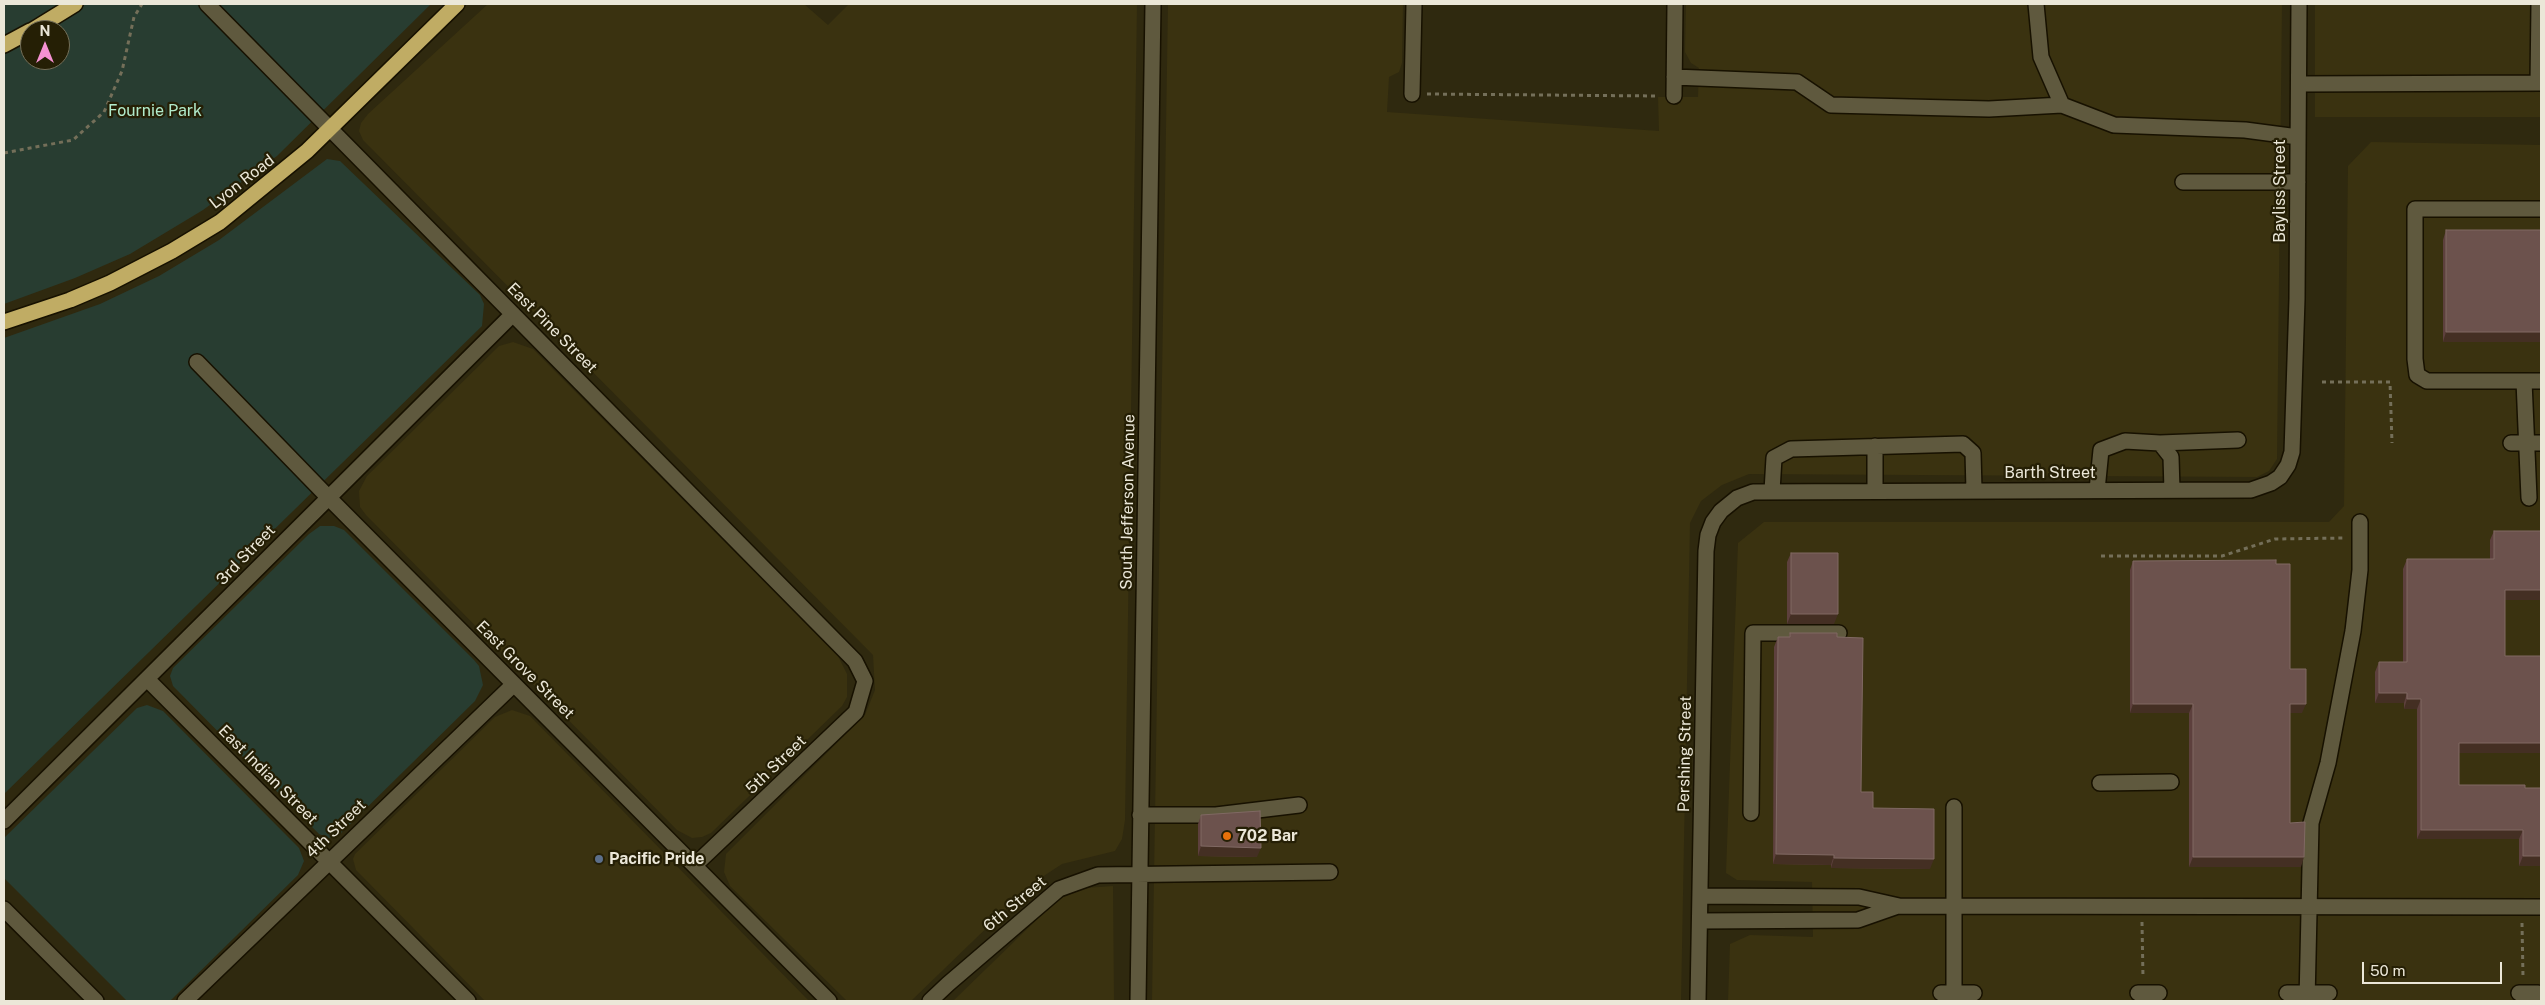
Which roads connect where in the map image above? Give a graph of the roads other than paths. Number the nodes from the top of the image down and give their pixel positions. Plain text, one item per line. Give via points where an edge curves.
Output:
1 (75, 4) edge
2 (207, 4) edge
3 (457, 4) edge
4 (1153, 4) edge
5 (1414, 4) edge
6 (1675, 4) edge
7 (2036, 4) edge
8 (2299, 4) edge
9 (2540, 4) edge
10 (49, 20) edge
11 (20, 37) edge
12 (4, 45) edge
13 (1674, 77) junction
14 (2540, 83) edge
15 (2300, 84) junction
16 (1412, 94) road end
17 (1674, 96) road end
18 (2062, 105) junction
19 (330, 129) junction
20 (2298, 137) junction
21 (2183, 182) dead end
22 (2298, 182) junction
23 (2541, 209) edge
24 (513, 314) junction
25 (4, 322) edge
26 (197, 362) dead end
27 (2295, 379) joint
28 (2524, 381) junction
29 (2541, 381) edge
30 (2238, 440) dead end
31 (2160, 443) junction
32 (2526, 443) edge
33 (1875, 446) junction
34 (1974, 490) junction
35 (2097, 490) junction
36 (2172, 490) junction
37 (1772, 491) junction
38 (1875, 491) junction
39 (327, 496) junction
40 (2530, 498) edge
41 (1721, 510) joint
42 (2360, 522) dead end
43 (1839, 633) edge
44 (148, 680) junction
45 (865, 680) joint
46 (514, 684) junction
47 (2171, 782) dead end
48 (2100, 783) dead end
49 (1298, 805) dead end
50 (1954, 807) dead end
51 (1751, 813) dead end
52 (1140, 815) junction
53 (4, 821) edge
54 (329, 860) junction
55 (695, 865) junction
56 (1330, 872) dead end
57 (1140, 874) junction
58 (1700, 896) junction
59 (1898, 906) junction
60 (1955, 906) junction
61 (2310, 907) junction
62 (2541, 907) edge
63 (4, 909) edge
64 (1700, 921) junction
65 (2521, 986) road end
66 (2140, 987) road end
67 (1974, 993) dead end
68 (2159, 993) dead end
69 (2287, 993) dead end
70 (2329, 993) dead end
71 (2538, 993) dead end
72 (1950, 996) edge
73 (2308, 997) edge
74 (96, 1001) edge
75 (185, 1001) edge
76 (468, 1001) edge
77 (829, 1001) edge
78 (930, 1001) edge
79 (1138, 1001) edge
80 (1698, 1001) edge

1 - 10 highway
2 - 19 street, East Pine Street
3 - 19 highway, Lyon Road
4 - 52 street, South Jefferson Avenue
5 - 16 street
6 - 13 street
7 - 18 street via 2041,57
8 - 15 street, Bayliss Street
9 - 14 street
11 - 12 highway
13 - 17 street
13 - 18 street via 1797,82 1831,105 1989,108
14 - 15 street
15 - 20 street, Bayliss Street
18 - 20 street via 2114,125 2244,130
19 - 24 street, East Pine Street
19 - 25 highway, Lyon Road via 266,187 220,222 172,251 86,293
20 - 22 street, Bayliss Street
21 - 22 street
22 - 27 street, Bayliss Street
23 - 28 street via 2415,209 2417,375 2427,381
24 - 39 street, 3rd Street
24 - 45 street, East Pine Street via 855,661
26 - 39 street, East Grove Street
27 - 36 street, Barth Street via 2292,452 2280,477 2251,490
28 - 29 street
28 - 32 street
30 - 31 street
31 - 35 street via 2125,441 2101,450
31 - 36 street via 2171,457
32 - 40 street
33 - 34 street via 1964,444 1973,454
33 - 37 street via 1791,448 1774,458
33 - 38 street
34 - 35 street, Barth Street
34 - 38 street, Barth Street
35 - 36 street, Barth Street
37 - 38 street, Barth Street
37 - 41 street, Barth Street via 1753,492 1737,498
39 - 44 street, 3rd Street
39 - 46 street, East Grove Street
41 - 58 street, Pershing Street via 1708,535 1706,551
42 - 61 street via 2360,570 2353,631 2328,763 2312,823
43 - 51 street via 1753,633
44 - 53 street, 3rd Street
44 - 54 street, East Indian Street
45 - 55 street, 5th Street via 856,712
46 - 54 street, 4th Street
46 - 55 street, East Grove Street
47 - 48 street
49 - 52 street via 1216,815
50 - 60 street
52 - 57 street, South Jefferson Avenue
54 - 75 street, 4th Street
54 - 76 street, East Indian Street
55 - 77 street, East Grove Street
56 - 57 street, 6th Street
57 - 78 street, 6th Street via 1098,875 1059,889
57 - 79 street, South Jefferson Avenue
58 - 59 street via 1859,897
58 - 64 street, Pershing Street
59 - 60 street
59 - 64 street via 1858,920
60 - 61 street
60 - 72 street
61 - 62 street
61 - 73 street
63 - 74 street
64 - 80 street, Pershing Street
65 - 71 street
66 - 68 street
67 - 72 street
69 - 73 street
70 - 73 street

